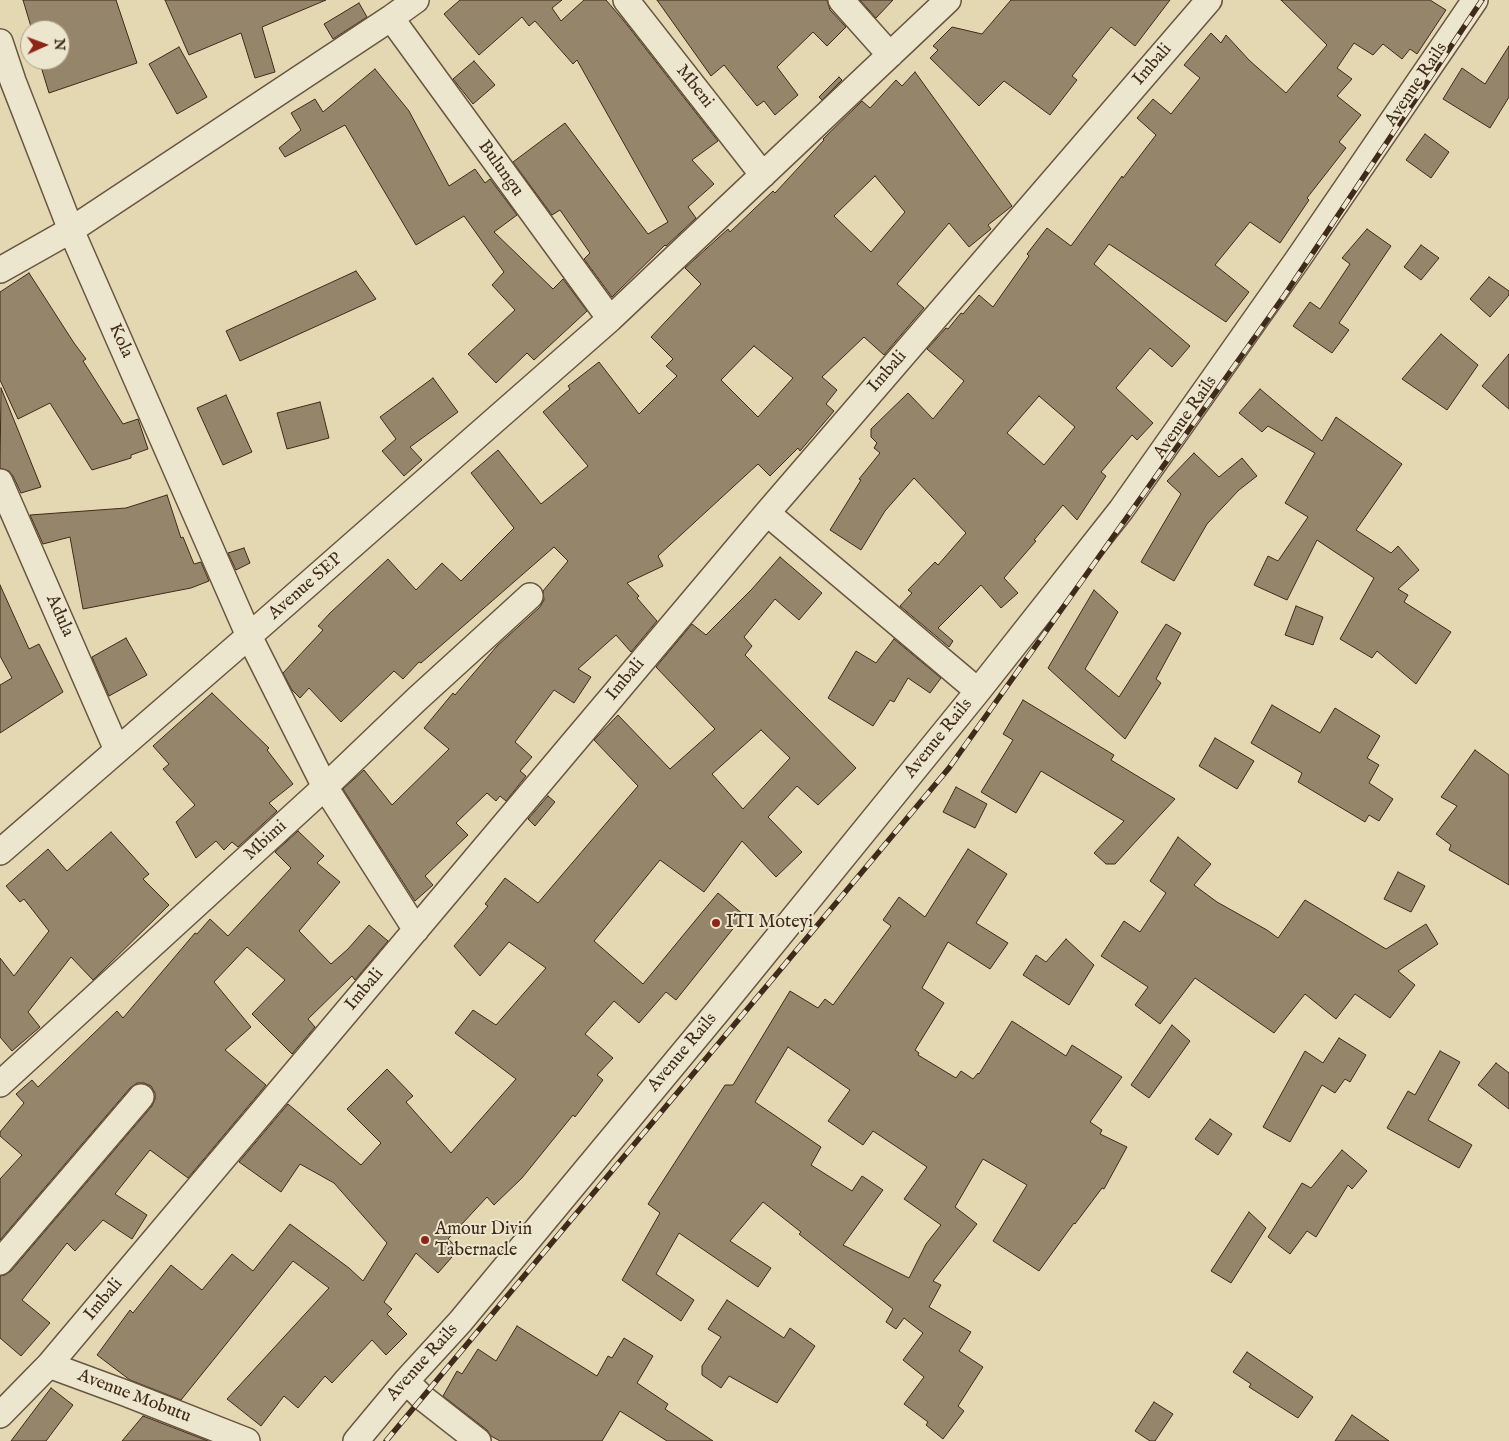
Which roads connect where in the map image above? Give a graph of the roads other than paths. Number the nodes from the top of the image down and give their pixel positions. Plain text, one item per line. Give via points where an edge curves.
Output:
1 (416, 0) edge
2 (626, 0) edge
3 (841, 0) edge
4 (948, 0) edge
5 (1209, 0) edge
6 (1475, 0) edge
7 (391, 18) junction
8 (0, 42) edge
9 (890, 55) junction
10 (763, 175) junction
11 (71, 230) junction
12 (0, 270) edge
13 (610, 319) junction
14 (0, 482) edge
15 (767, 513) junction
16 (530, 596) dead end
17 (249, 636) junction
18 (978, 691) junction
19 (117, 750) junction
20 (325, 787) junction
21 (0, 852) edge
22 (416, 930) junction
23 (0, 1084) edge
24 (141, 1097) dead end
25 (0, 1262) edge
26 (49, 1365) junction
27 (406, 1381) junction
28 (0, 1415) edge
29 (247, 1441) edge
30 (356, 1441) edge
31 (478, 1441) edge

1 - 7 street
2 - 10 street, Mbeni
3 - 9 street
4 - 9 street, Avenue SEP
5 - 15 street, Imbali
6 - 18 street, Avenue Rails via 1304,251 1121,510
7 - 11 street
7 - 13 street, Bulungu
8 - 11 street, Kola
9 - 10 street, Avenue SEP
10 - 13 street, Avenue SEP
11 - 12 street
11 - 17 street, Kola
13 - 17 street, Avenue SEP
14 - 19 street, Adula
15 - 18 street
15 - 22 street, Imbali
16 - 20 street, Mbimi
17 - 19 street, Avenue SEP
17 - 20 street, Kola
18 - 27 street, Avenue Rails via 467,1315
19 - 21 street, Avenue SEP
20 - 22 street, Kola
20 - 23 street, Mbimi
22 - 26 street, Imbali
24 - 25 street
26 - 28 street, Imbali
26 - 29 street, Avenue Mobutu
27 - 30 street, Avenue Rails
27 - 31 street

